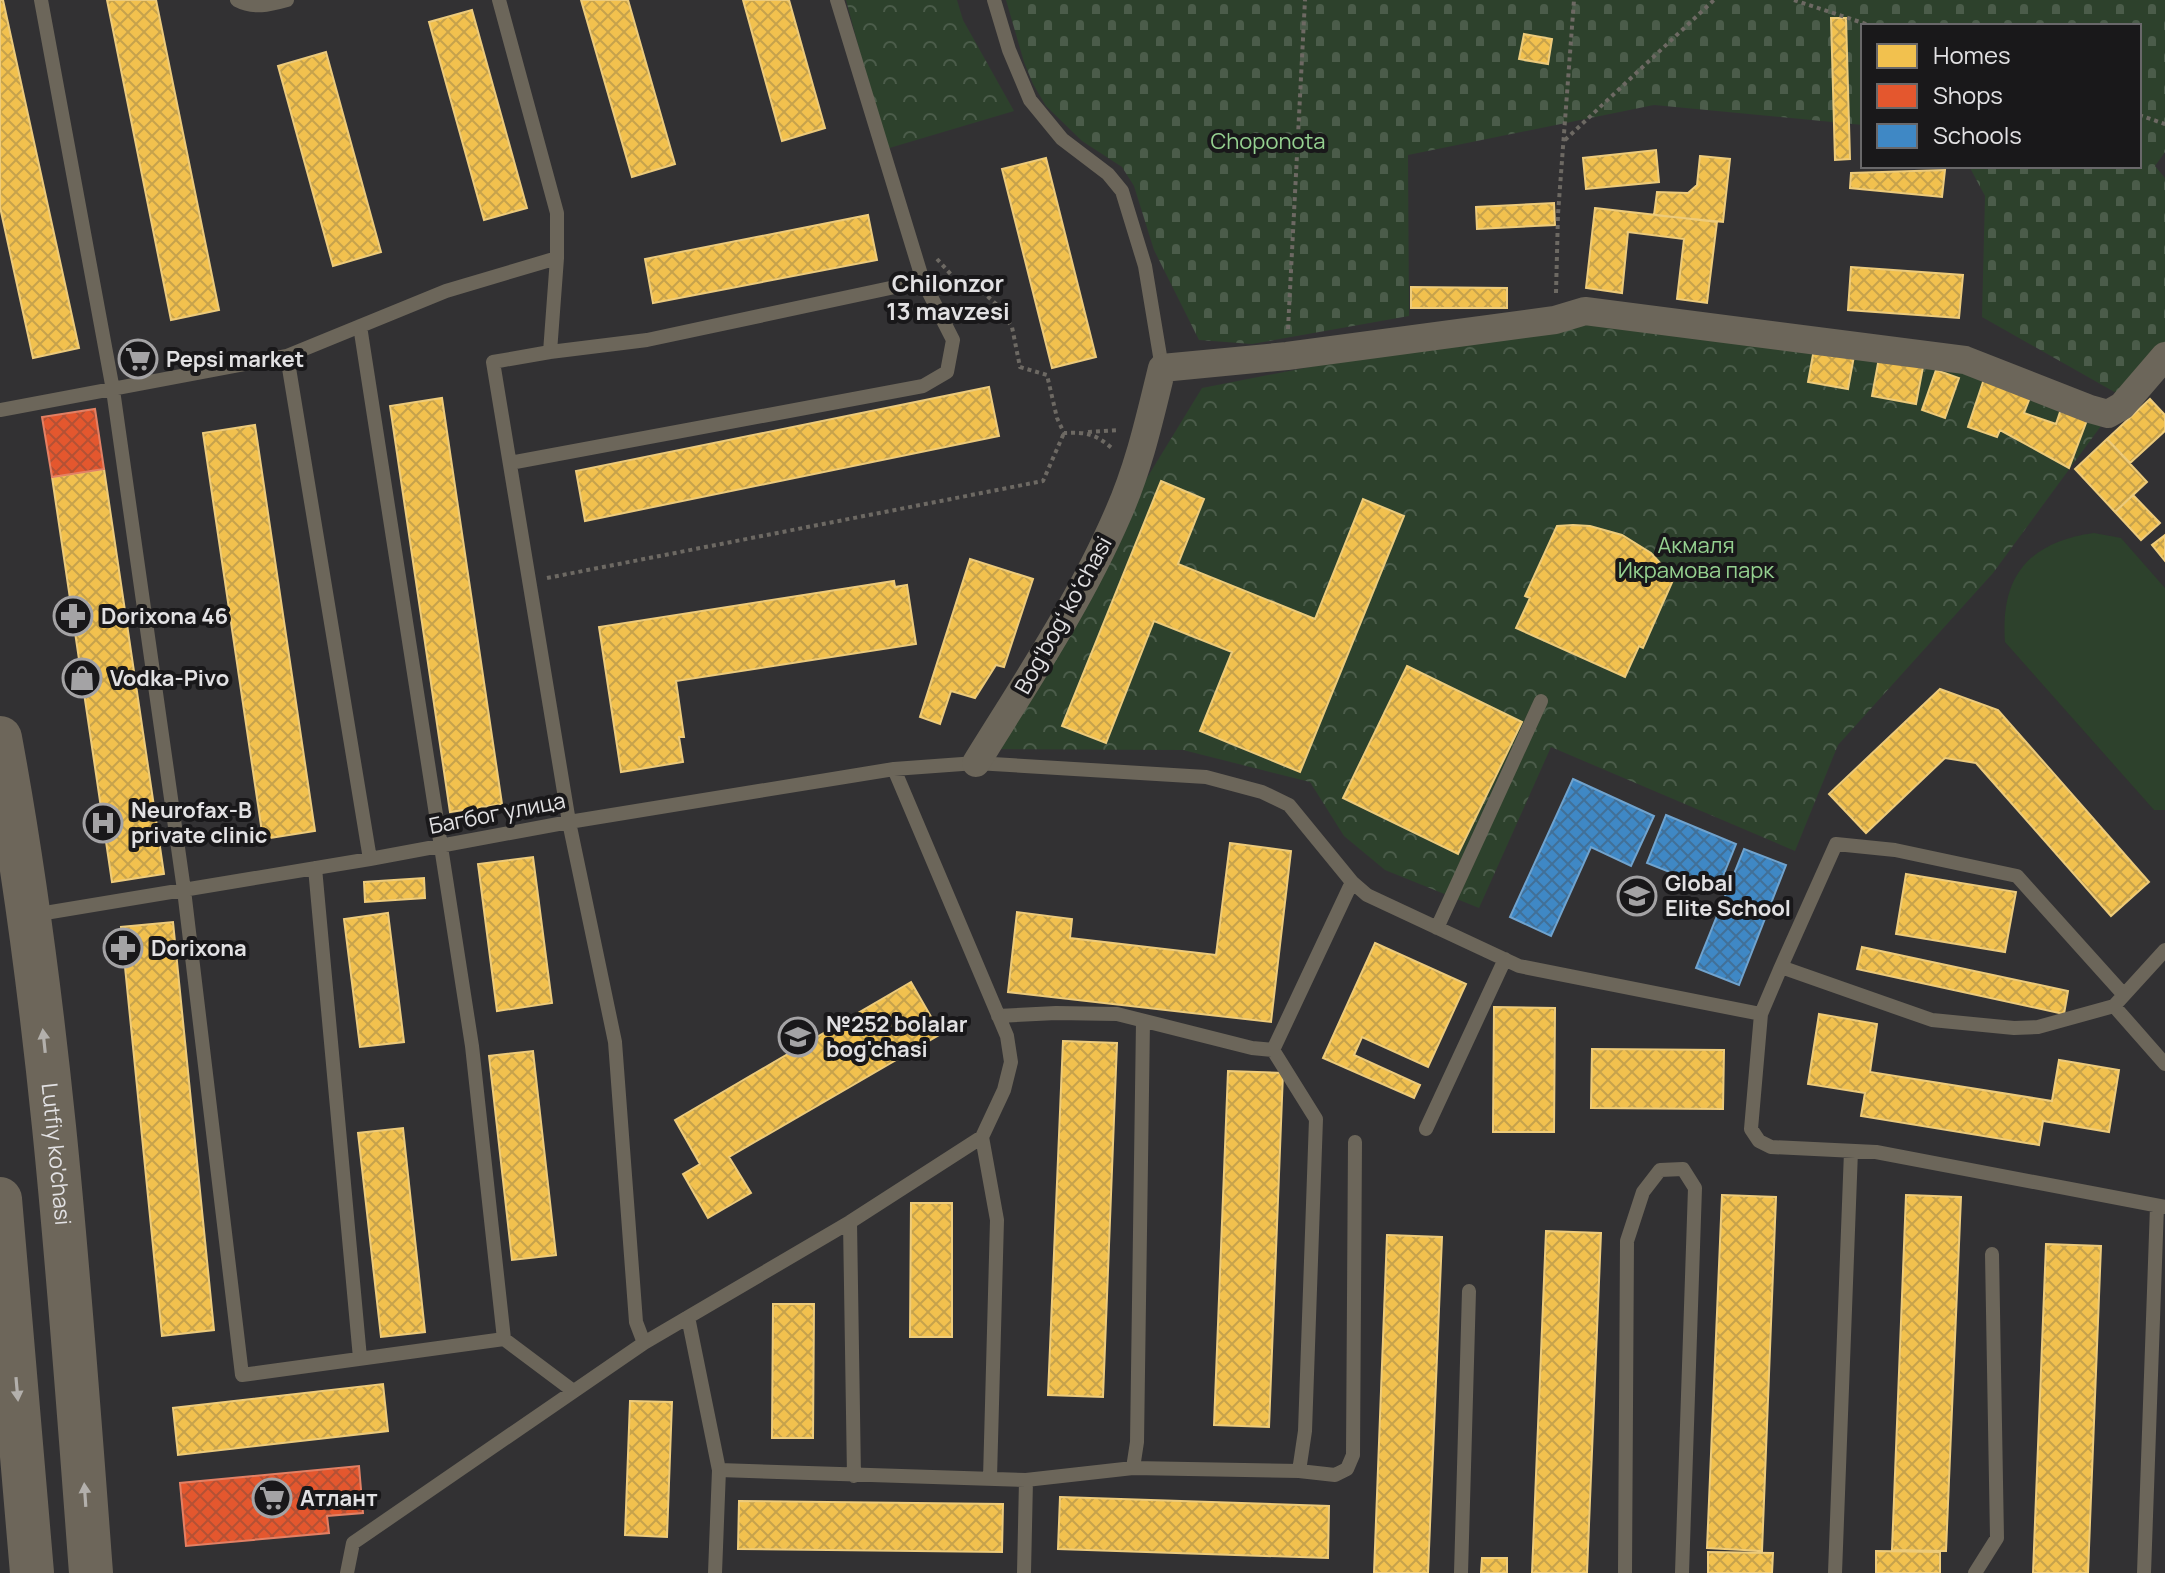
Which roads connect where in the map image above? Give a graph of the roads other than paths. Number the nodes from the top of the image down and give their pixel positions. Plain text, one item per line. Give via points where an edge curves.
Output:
1 (41, 0) edge
2 (237, 0) edge
3 (287, 0) edge
4 (499, 0) edge
5 (837, 0) edge
6 (994, 0) edge
7 (557, 258) junction
8 (923, 281) junction
9 (360, 326) junction
10 (550, 352) junction
11 (287, 356) junction
12 (2165, 356) edge
13 (1162, 368) junction
14 (113, 390) junction
15 (0, 410) edge
16 (510, 463) junction
17 (1541, 701) dead end
18 (0, 738) edge
19 (976, 763) junction
20 (894, 769) junction
21 (569, 822) junction
22 (443, 846) junction
23 (370, 859) junction
24 (315, 868) junction
25 (1352, 882) junction
26 (184, 890) junction
27 (29, 916) junction
28 (1437, 928) junction
29 (2165, 950) edge
30 (1505, 959) junction
31 (1781, 967) junction
32 (2119, 1000) junction
33 (1761, 1014) junction
34 (998, 1016) junction
35 (1143, 1021) junction
36 (1273, 1050) junction
37 (2165, 1064) edge
38 (1426, 1129) dead end
39 (982, 1137) junction
40 (1355, 1142) dead end
41 (1851, 1151) junction
42 (0, 1199) edge
43 (2161, 1207) edge
44 (850, 1222) junction
45 (1992, 1254) dead end
46 (1469, 1291) dead end
47 (688, 1317) junction
48 (504, 1339) junction
49 (644, 1343) junction
50 (360, 1358) junction
51 (572, 1390) junction
52 (2158, 1396) edge
53 (1133, 1468) junction
54 (719, 1470) junction
55 (1299, 1471) junction
56 (854, 1476) junction
57 (990, 1478) junction
58 (1026, 1480) junction
59 (32, 1573) edge
60 (91, 1573) edge
61 (347, 1573) edge
62 (715, 1573) edge
63 (1024, 1573) edge
64 (1461, 1573) edge
65 (1625, 1573) edge
66 (1682, 1573) edge
67 (1835, 1573) edge
68 (1975, 1573) edge
69 (2144, 1573) edge

1 - 14 lane
2 - 3 lane via 258,6
4 - 7 lane via 557,213
5 - 8 lane
6 - 13 lane via 1030,100 1062,139 1122,191 1145,266
7 - 9 lane via 446,291
7 - 10 lane
8 - 10 lane via 647,340
8 - 16 lane via 953,340 947,372 923,386
9 - 11 lane
9 - 22 lane
10 - 16 lane via 493,362
11 - 14 lane
11 - 23 lane
12 - 13 street via 2122,406 2108,414 1965,360 1585,311 1555,320
13 - 19 street, Bogʻbogʻ koʻchasi via 1119,513 1077,599
14 - 15 lane
14 - 26 lane
16 - 21 lane
17 - 28 lane
18 - 27 main road, Lutfiy ko'chasi
19 - 20 lane, Багбог улица
19 - 25 lane, Багбог улица via 1206,777 1262,792 1289,805
20 - 21 lane, Багбог улица
20 - 34 lane
21 - 22 lane, Багбог улица
21 - 49 lane via 615,1042 636,1322
22 - 23 lane, Багбог улица
22 - 48 lane via 472,1046
23 - 24 lane, Багбог улица
24 - 26 lane, Багбог улица
24 - 50 lane
25 - 28 lane, Багбог улица via 1367,895
25 - 36 lane
26 - 27 lane, Багбог улица
26 - 50 lane via 242,1375
60 -> 27 main road, Lutfiy ko'chasi via 67,1272
28 - 30 lane, Багбог улица
29 - 32 lane
30 - 33 lane, Багбог улица
30 - 38 lane
31 - 32 lane via 1942,1022 2038,1027
31 - 32 lane via 1836,844 1895,850 2017,876
31 - 33 lane
32 - 37 lane
33 - 41 lane via 1751,1129 1771,1147
34 - 35 lane via 1117,1014
34 - 39 lane via 1011,1062
35 - 36 lane
35 - 53 lane
36 - 55 lane via 1316,1119 1305,1431
39 - 44 lane
39 - 57 lane via 997,1220
40 - 55 lane via 1353,1455 1347,1469 1335,1475
41 - 43 lane
41 - 67 lane
42 -> 59 main road
43 - 52 lane
44 - 47 lane
44 - 56 lane
45 - 68 lane via 1997,1538
46 - 64 lane
47 - 49 lane
47 - 54 lane
48 - 50 lane
48 - 51 lane
49 - 51 lane
51 - 61 lane via 353,1543
52 - 69 lane
53 - 55 lane
53 - 58 lane
54 - 56 lane
54 - 62 lane
56 - 57 lane
57 - 58 lane
58 - 63 lane
65 - 66 lane via 1627,1241 1643,1192 1660,1170 1683,1169 1695,1188

